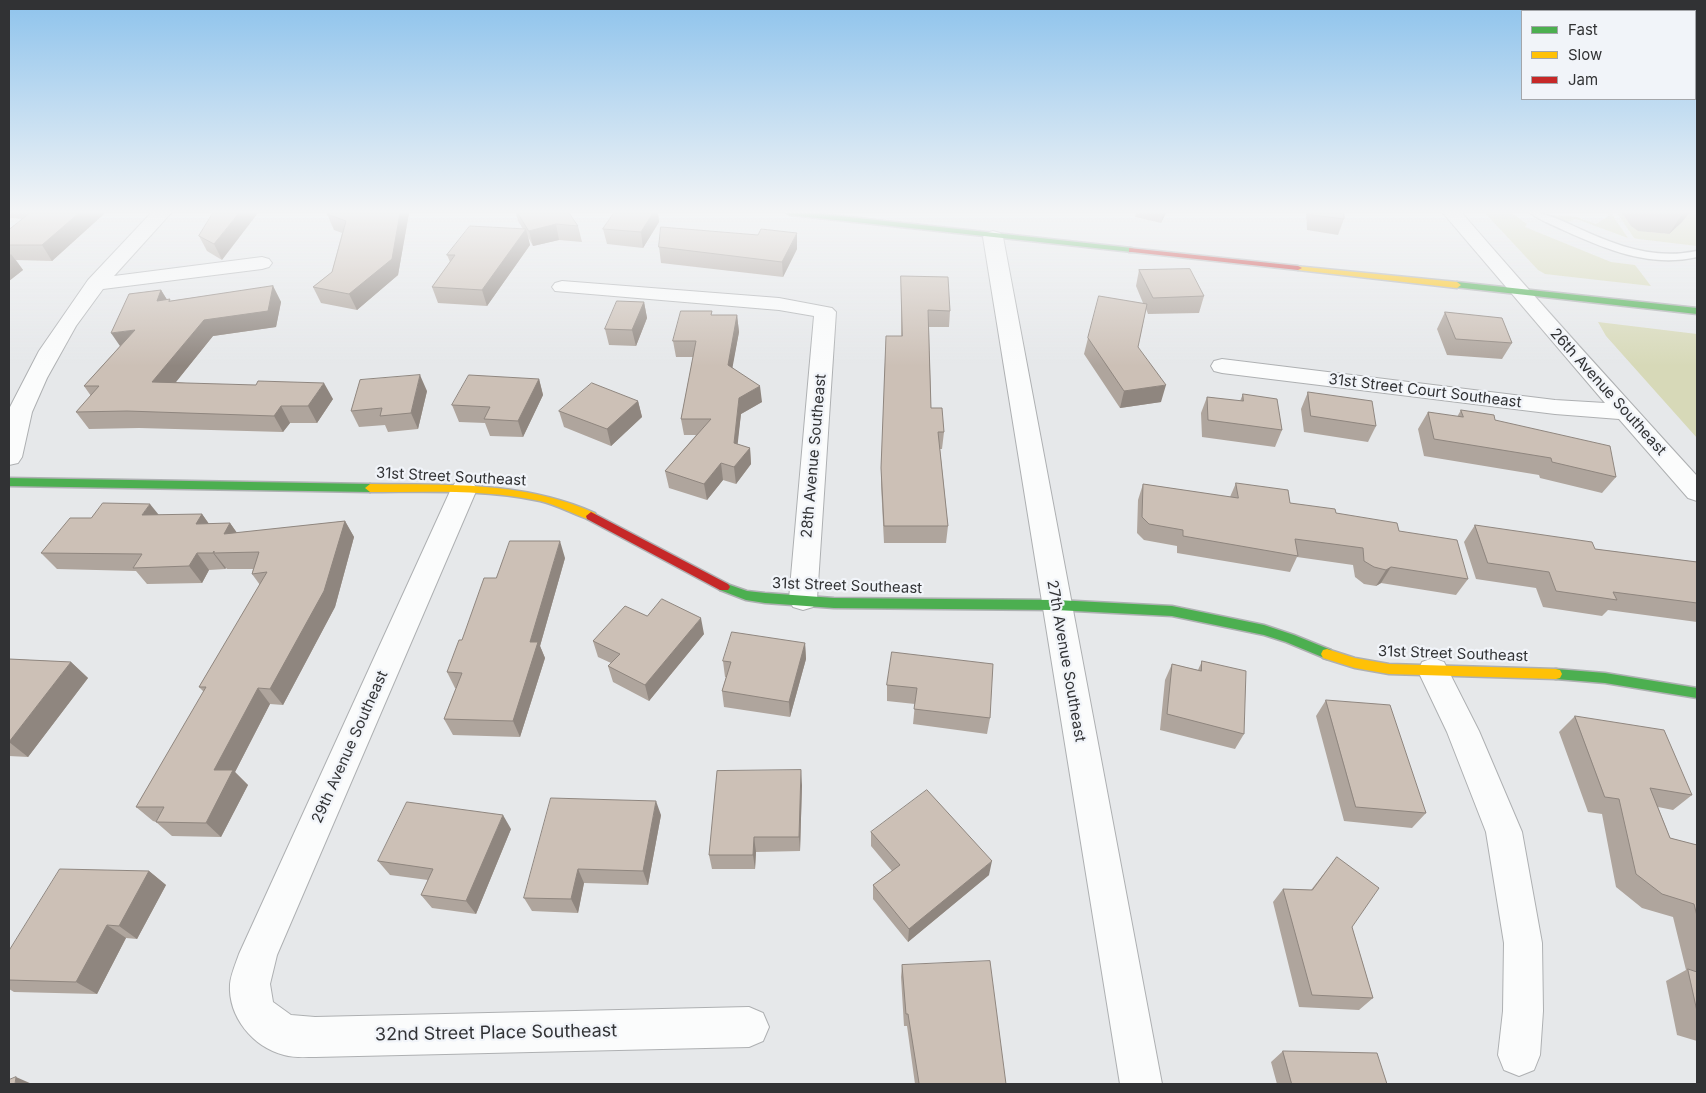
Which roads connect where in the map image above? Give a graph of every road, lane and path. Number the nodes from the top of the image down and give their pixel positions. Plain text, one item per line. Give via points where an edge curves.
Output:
1 (112, 264) edge
2 (254, 264) edge
3 (998, 264) edge
4 (1251, 264) edge
5 (1495, 264) edge
6 (95, 284) junction
7 (562, 287) dead end
8 (1519, 292) junction
9 (1697, 311) edge
10 (1222, 366) dead end
11 (1628, 412) junction
12 (9, 457) edge
13 (9, 482) edge
14 (464, 489) junction
15 (1697, 492) edge
16 (803, 599) junction
17 (1056, 605) junction
18 (1433, 671) junction
19 (1697, 693) edge
20 (254, 1008) joint
21 (749, 1027) dead end
22 (1519, 1054) dead end
23 (1141, 1084) edge

1 - 6 street
2 - 6 street
3 - 17 street, 27th Avenue Southeast
4 - 8 street
5 - 8 street, 26th Avenue Southeast
6 - 12 street via 56,340 21,407
7 - 16 street, 28th Avenue Southeast via 779,304 825,312
8 - 9 street
8 - 11 street, 26th Avenue Southeast
10 - 11 street, 31st Street Court Southeast via 1545,406
11 - 15 street, 26th Avenue Southeast
13 - 14 street, 31st Street Southeast
14 - 16 street, 31st Street Southeast via 558,501 577,508 714,584 755,596
14 - 20 street, 29th Avenue Southeast via 258,954 250,984
16 - 17 street, 31st Street Southeast via 889,605
17 - 18 street, 31st Street Southeast via 1172,611 1224,620 1290,638 1355,663 1389,670
17 - 23 street, 27th Avenue Southeast
18 - 19 street, 31st Street Southeast via 1556,673
18 - 22 street via 1463,731 1504,832 1523,943
20 - 21 street, 32nd Street Place Southeast via 259,1017 285,1035 315,1038

